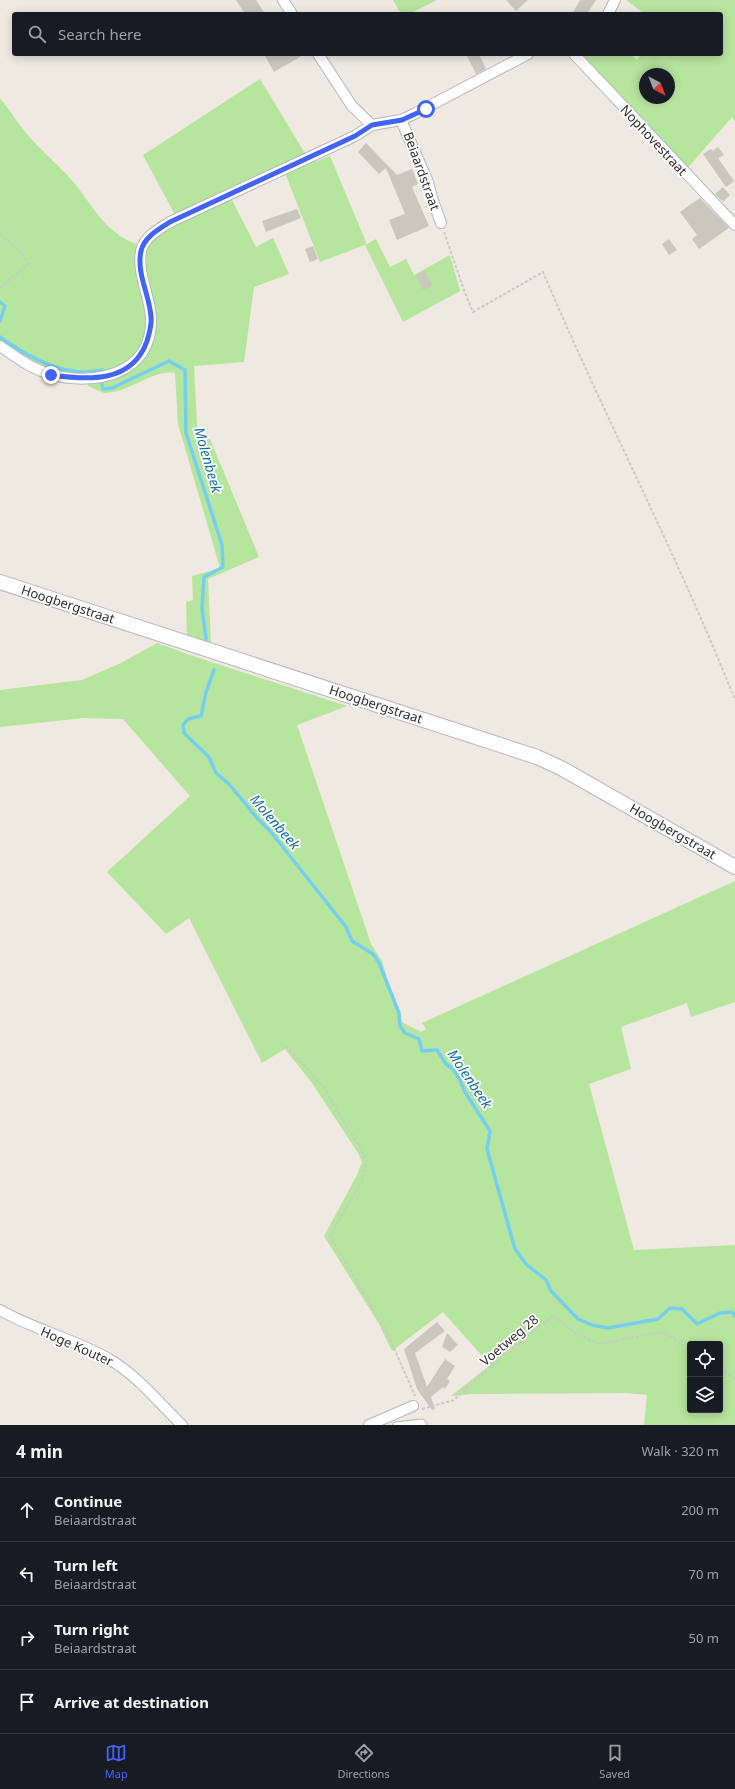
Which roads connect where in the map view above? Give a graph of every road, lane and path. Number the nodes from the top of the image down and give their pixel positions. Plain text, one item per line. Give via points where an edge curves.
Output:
1 (283, 0) edge
2 (615, 0) edge
3 (291, 12) edge
4 (609, 12) edge
5 (319, 56) edge
6 (524, 56) edge
7 (576, 56) edge
8 (402, 120) junction
9 (372, 125) junction
10 (441, 223) joint
11 (735, 225) edge
12 (0, 234) edge
13 (0, 288) edge
14 (0, 346) edge
15 (0, 582) edge
16 (735, 700) edge
17 (735, 867) edge
18 (286, 1046) dead end
19 (0, 1310) edge
20 (687, 1347) edge
21 (723, 1371) edge
22 (735, 1379) edge
23 (413, 1406) junction
24 (372, 1424) edge
25 (182, 1425) edge
26 (396, 1425) edge
27 (424, 1425) edge

1 - 3 street
2 - 4 street
5 - 9 street via 352,106
6 - 8 street, Beiaardstraat
7 - 11 street, Nophovestraat
8 - 9 street, Beiaardstraat
8 - 10 street, Beiaardstraat via 428,182
9 - 14 street, Beiaardstraat via 355,136 170,222 147,239 141,251 141,269 151,317 150,333 135,362 120,372 86,379 51,375 32,367
10 - 16 path via 473,312 543,272 574,345 687,586
12 - 13 path via 24,255 28,264
15 - 17 street, Hoogbergstraat via 537,757
18 - 23 path via 323,1086 367,1160 362,1181 330,1236 387,1332 416,1397
19 - 25 street, Hoge Kouter via 32,1327 87,1348 110,1360 133,1378
20 - 23 path, Voetweg 28 via 663,1332 599,1344 578,1335 553,1316 506,1353 454,1400 418,1410
21 - 22 path
23 - 24 street
26 - 27 lane via 422,1422

